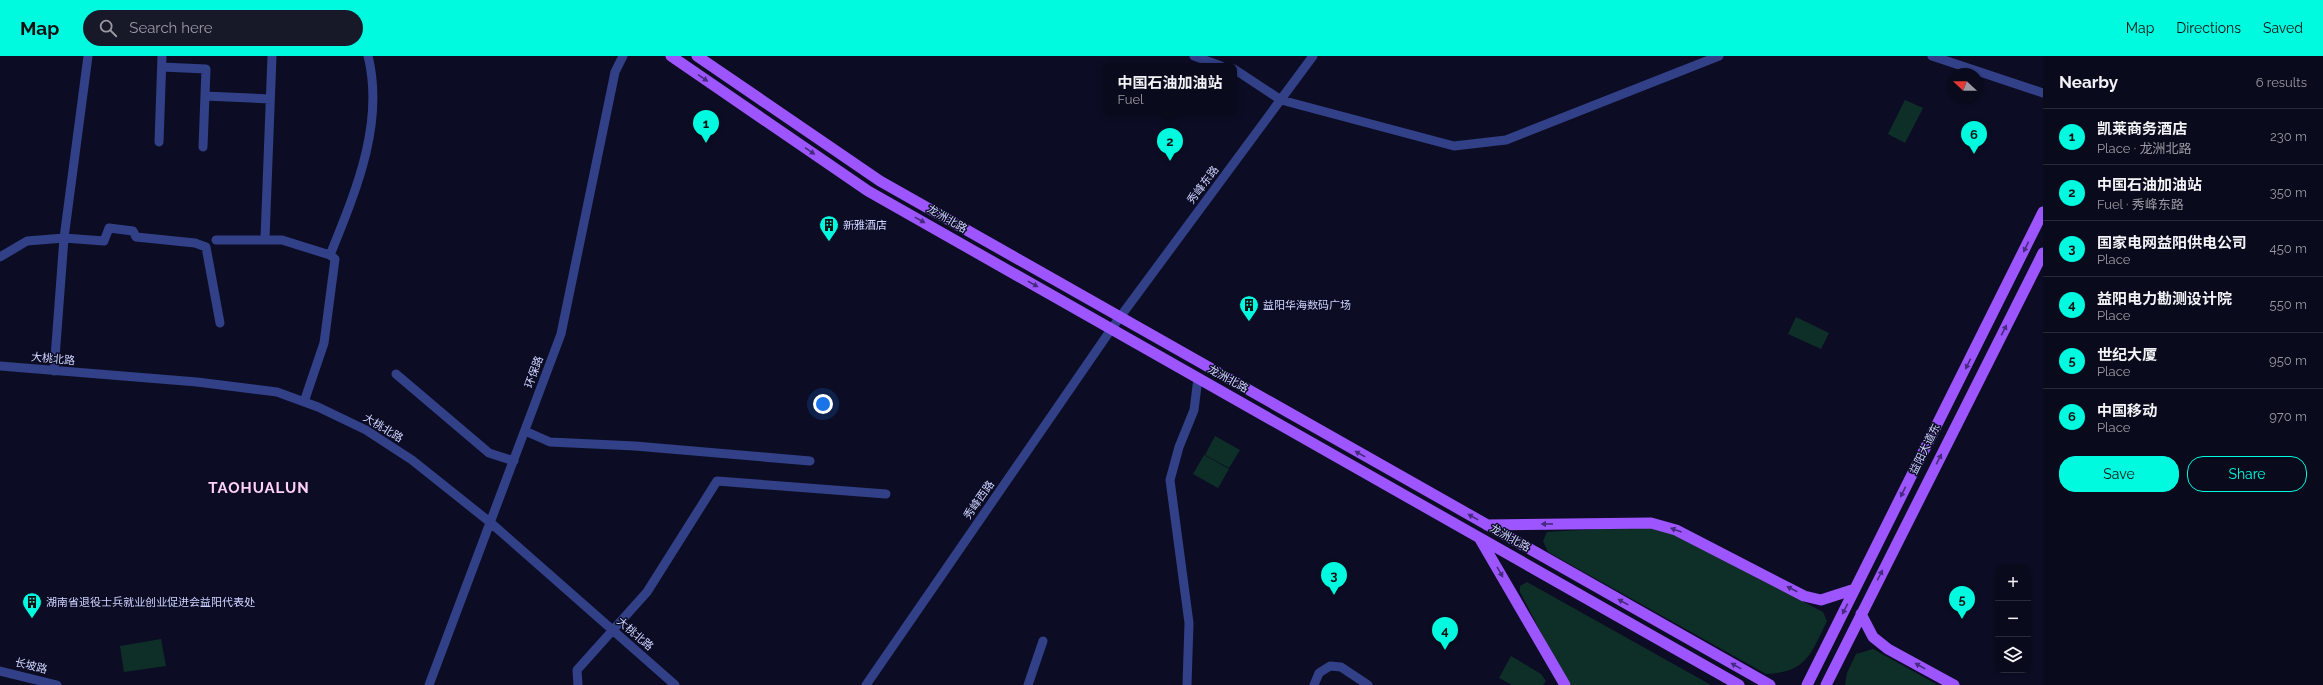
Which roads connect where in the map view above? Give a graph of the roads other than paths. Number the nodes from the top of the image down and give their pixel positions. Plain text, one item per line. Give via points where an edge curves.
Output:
1 (88, 56) edge
2 (162, 56) edge
3 (272, 56) edge
4 (368, 56) edge
5 (623, 56) edge
6 (671, 56) edge
7 (697, 56) edge
8 (1194, 56) edge
9 (1314, 56) edge
10 (1719, 56) edge
11 (1932, 56) edge
12 (1213, 63) edge
13 (162, 67) junction
14 (1237, 71) edge
15 (2043, 93) edge
16 (205, 96) junction
17 (270, 99) junction
18 (1281, 100) junction
19 (159, 142) dead end
20 (203, 147) dead end
21 (2043, 212) edge
22 (64, 238) junction
23 (265, 238) junction
24 (216, 240) dead end
25 (2043, 253) edge
26 (330, 255) junction
27 (0, 257) edge
28 (1119, 318) junction
29 (220, 323) dead end
30 (1112, 328) junction
31 (0, 366) edge
32 (54, 371) junction
33 (396, 374) dead end
34 (1198, 378) junction
35 (304, 402) junction
36 (525, 431) junction
37 (514, 461) junction
38 (810, 461) dead end
39 (886, 494) dead end
40 (490, 523) junction
41 (1486, 525) junction
42 (1480, 539) junction
43 (1855, 590) junction
44 (1861, 614) junction
45 (613, 630) junction
46 (1043, 641) dead end
47 (0, 671) edge
48 (57, 685) edge
49 (429, 685) edge
50 (578, 685) edge
51 (675, 685) edge
52 (866, 685) edge
53 (1028, 685) edge
54 (1186, 685) edge
55 (1314, 685) edge
56 (1368, 685) edge
57 (1565, 685) edge
58 (1739, 685) edge
59 (1770, 685) edge
60 (1807, 685) edge
61 (1826, 685) edge
62 (1954, 685) edge

1 - 22 street
2 - 13 street
3 - 17 street
4 - 26 street via 372,114 366,152 358,186
5 - 36 street, 环保路 via 615,72 561,334
6 -> 30 main road, 龙洲北路 via 868,191
7 - 28 main road, 龙洲北路 via 880,181
8 - 12 street
9 - 18 street, 秀峰东路
10 - 18 street via 1506,140 1454,146
11 - 15 street
13 - 16 street via 206,70
13 - 19 street
14 - 18 street
16 - 17 street
16 - 20 street
17 - 23 street
18 - 28 street, 秀峰东路
21 -> 43 main road, 益阳大道东
22 - 27 street via 28,241
22 - 29 street via 104,241 110,228 133,231 136,238 195,243 206,247
22 - 32 street
23 - 24 street
23 - 26 street via 282,240
44 -> 25 main road
26 - 35 street via 335,259 324,343
28 - 30 street, 秀峰东路
41 -> 28 main road, 龙洲北路
30 - 34 main road, 龙洲北路
30 - 52 street, 秀峰西路
31 - 32 street, 大桃北路
32 - 35 street, 大桃北路 via 197,382 276,392
33 - 37 street via 490,452
34 - 42 main road, 龙洲北路
34 - 54 street via 1194,410 1179,447 1170,480 1190,623
35 - 40 street, 大桃北路 via 366,430 412,460
36 - 37 street, 环保路
36 - 38 street via 550,442 635,446
37 - 40 street, 环保路
39 - 45 street via 717,481 647,592
40 - 45 street, 大桃北路
40 - 49 street, 环保路
43 -> 41 main road via 1821,600 1804,596 1676,530 1651,523
59 -> 41 main road, 龙洲北路
42 -> 57 main road
42 - 58 main road, 龙洲北路
43 -> 60 main road, 益阳大道东
44 - 61 main road
62 -> 44 main road via 1888,649 1873,637
45 - 50 street via 577,670
45 - 51 street, 大桃北路
46 - 53 street
47 - 48 street, 长坡路
55 - 56 street via 1319,673 1330,666 1341,667

